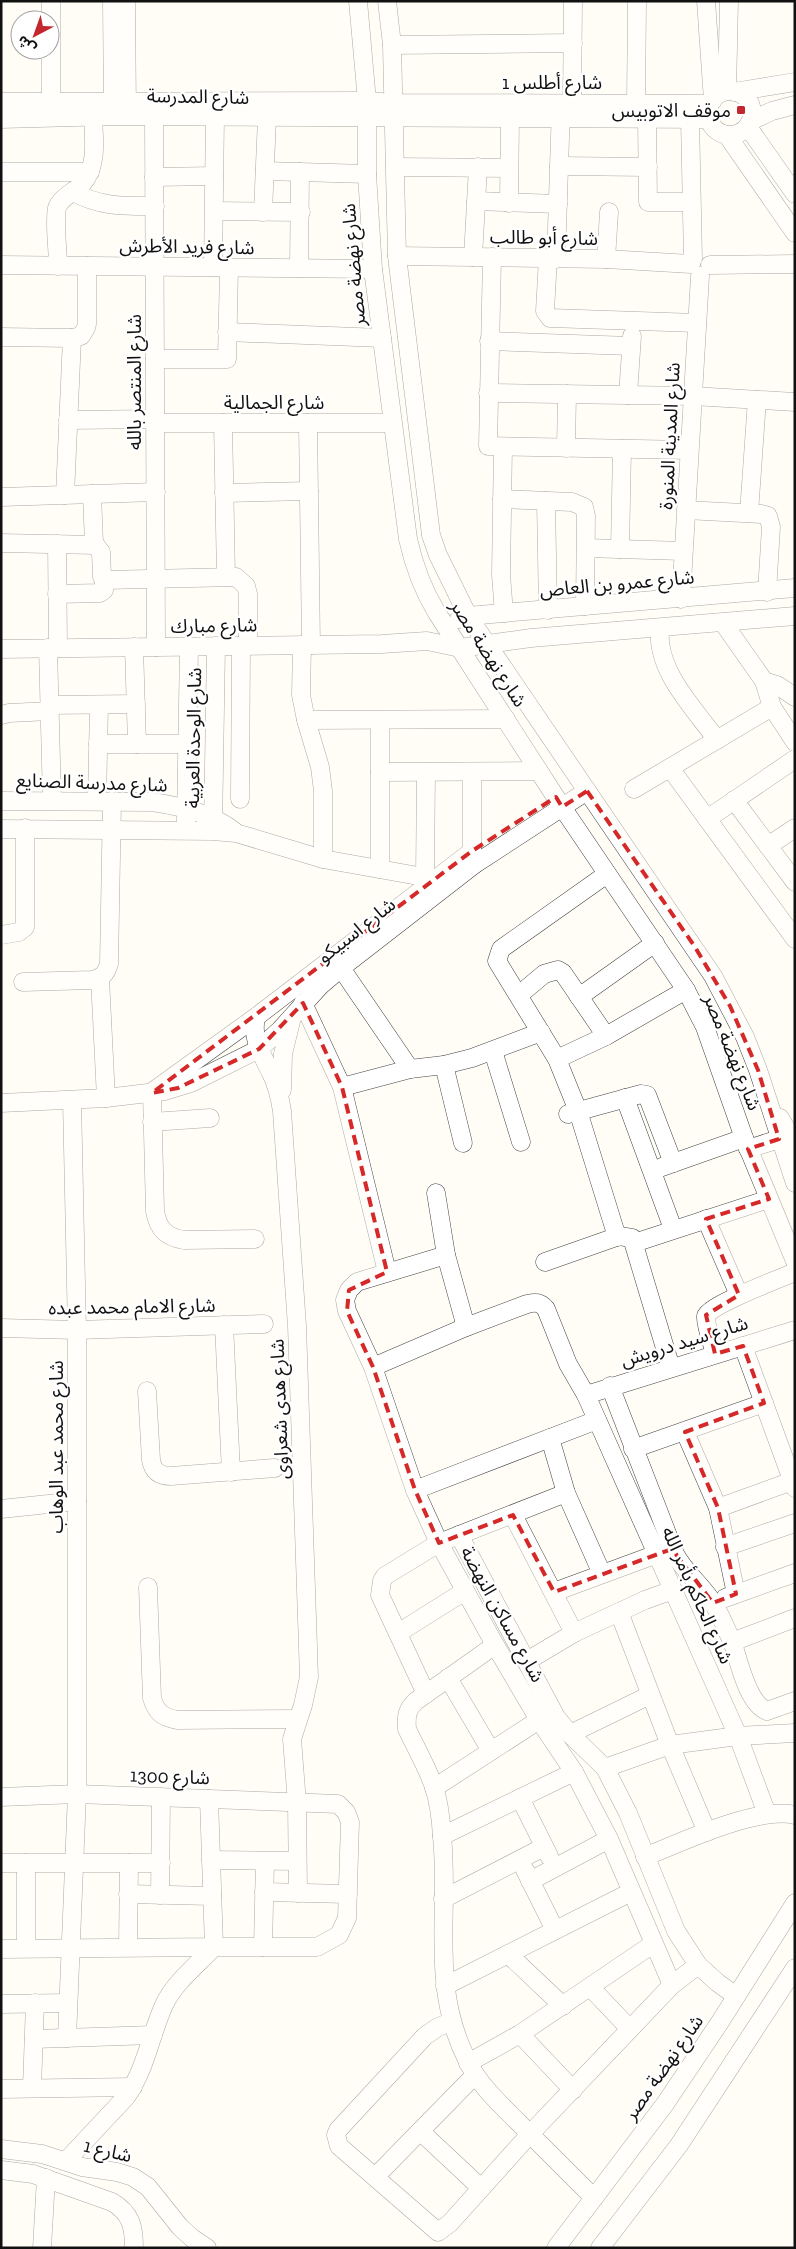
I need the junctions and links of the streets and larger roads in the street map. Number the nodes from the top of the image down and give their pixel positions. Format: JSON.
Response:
{"nodes":[{"id":1,"x":51,"y":1,"type":"edge"},
{"id":2,"x":112,"y":1,"type":"edge"},
{"id":3,"x":126,"y":1,"type":"edge"},
{"id":4,"x":358,"y":1,"type":"edge"},
{"id":5,"x":388,"y":1,"type":"edge"},
{"id":6,"x":573,"y":1,"type":"edge"},
{"id":7,"x":637,"y":1,"type":"edge"},
{"id":8,"x":706,"y":1,"type":"edge"},
{"id":9,"x":729,"y":1,"type":"edge"},
{"id":10,"x":572,"y":43,"type":"junction"},
{"id":11,"x":392,"y":45,"type":"junction"},
{"id":12,"x":795,"y":82,"type":"edge"},
{"id":13,"x":719,"y":101,"type":"junction"},
{"id":14,"x":1,"y":102,"type":"edge"},
{"id":15,"x":636,"y":103,"type":"junction"},
{"id":16,"x":795,"y":105,"type":"edge"},
{"id":17,"x":564,"y":108,"type":"junction"},
{"id":18,"x":120,"y":109,"type":"junction"},
{"id":19,"x":51,"y":110,"type":"junction"},
{"id":20,"x":367,"y":110,"type":"junction"},
{"id":21,"x":394,"y":110,"type":"junction"},
{"id":22,"x":154,"y":116,"type":"junction"},
{"id":23,"x":93,"y":117,"type":"junction"},
{"id":24,"x":215,"y":117,"type":"junction"},
{"id":25,"x":510,"y":117,"type":"junction"},
{"id":26,"x":267,"y":118,"type":"junction"},
{"id":27,"x":647,"y":118,"type":"junction"},
{"id":28,"x":1,"y":119,"type":"edge"},
{"id":29,"x":690,"y":119,"type":"junction"},
{"id":30,"x":749,"y":124,"type":"junction"},
{"id":31,"x":727,"y":135,"type":"junction"},
{"id":32,"x":559,"y":166,"type":"junction"},
{"id":33,"x":396,"y":167,"type":"junction"},
{"id":34,"x":478,"y":167,"type":"junction"},
{"id":35,"x":648,"y":167,"type":"junction"},
{"id":36,"x":509,"y":168,"type":"junction"},
{"id":37,"x":1,"y":172,"type":"edge"},
{"id":38,"x":90,"y":172,"type":"junction"},
{"id":39,"x":264,"y":172,"type":"junction"},
{"id":40,"x":300,"y":172,"type":"junction"},
{"id":41,"x":366,"y":174,"type":"junction"},
{"id":42,"x":214,"y":176,"type":"junction"},
{"id":43,"x":154,"y":177,"type":"junction"},
{"id":44,"x":73,"y":192,"type":"junction"},
{"id":45,"x":795,"y":194,"type":"edge"},
{"id":46,"x":476,"y":202,"type":"junction"},
{"id":47,"x":509,"y":202,"type":"junction"},
{"id":48,"x":690,"y":202,"type":"junction"},
{"id":49,"x":558,"y":204,"type":"junction"},
{"id":50,"x":155,"y":206,"type":"junction"},
{"id":51,"x":215,"y":211,"type":"junction"},
{"id":52,"x":263,"y":212,"type":"junction"},
{"id":53,"x":301,"y":212,"type":"junction"},
{"id":54,"x":609,"y":212,"type":"dead end"},
{"id":55,"x":795,"y":233,"type":"edge"},
{"id":56,"x":398,"y":256,"type":"junction"},
{"id":57,"x":473,"y":257,"type":"junction"},
{"id":58,"x":492,"y":257,"type":"junction"},
{"id":59,"x":552,"y":258,"type":"junction"},
{"id":60,"x":606,"y":260,"type":"junction"},
{"id":61,"x":795,"y":264,"type":"edge"},
{"id":62,"x":1,"y":265,"type":"edge"},
{"id":63,"x":58,"y":266,"type":"junction"},
{"id":64,"x":87,"y":266,"type":"junction"},
{"id":65,"x":698,"y":266,"type":"junction"},
{"id":66,"x":154,"y":267,"type":"junction"},
{"id":67,"x":221,"y":267,"type":"junction"},
{"id":68,"x":300,"y":268,"type":"junction"},
{"id":69,"x":373,"y":269,"type":"junction"},
{"id":70,"x":632,"y":321,"type":"junction"},
{"id":71,"x":697,"y":323,"type":"junction"},
{"id":72,"x":227,"y":332,"type":"junction"},
{"id":73,"x":1,"y":336,"type":"edge"},
{"id":74,"x":72,"y":338,"type":"junction"},
{"id":75,"x":382,"y":338,"type":"junction"},
{"id":76,"x":489,"y":341,"type":"junction"},
{"id":77,"x":631,"y":346,"type":"junction"},
{"id":78,"x":155,"y":359,"type":"junction"},
{"id":79,"x":488,"y":393,"type":"junction"},
{"id":80,"x":567,"y":394,"type":"junction"},
{"id":81,"x":628,"y":395,"type":"junction"},
{"id":82,"x":693,"y":396,"type":"junction"},
{"id":83,"x":757,"y":400,"type":"junction"},
{"id":84,"x":795,"y":402,"type":"edge"},
{"id":85,"x":68,"y":420,"type":"junction"},
{"id":86,"x":155,"y":421,"type":"junction"},
{"id":87,"x":223,"y":423,"type":"junction"},
{"id":88,"x":308,"y":423,"type":"junction"},
{"id":89,"x":392,"y":423,"type":"junction"},
{"id":90,"x":503,"y":447,"type":"junction"},
{"id":91,"x":566,"y":448,"type":"junction"},
{"id":92,"x":622,"y":449,"type":"junction"},
{"id":93,"x":689,"y":450,"type":"junction"},
{"id":94,"x":308,"y":491,"type":"junction"},
{"id":95,"x":156,"y":492,"type":"junction"},
{"id":96,"x":224,"y":493,"type":"junction"},
{"id":97,"x":92,"y":494,"type":"junction"},
{"id":98,"x":65,"y":495,"type":"junction"},
{"id":99,"x":1,"y":497,"type":"edge"},
{"id":100,"x":502,"y":500,"type":"junction"},
{"id":101,"x":546,"y":501,"type":"junction"},
{"id":102,"x":686,"y":510,"type":"junction"},
{"id":103,"x":749,"y":513,"type":"junction"},
{"id":104,"x":1,"y":543,"type":"edge"},
{"id":105,"x":57,"y":544,"type":"junction"},
{"id":106,"x":96,"y":545,"type":"junction"},
{"id":107,"x":586,"y":548,"type":"junction"},
{"id":108,"x":620,"y":549,"type":"junction"},
{"id":109,"x":683,"y":551,"type":"junction"},
{"id":110,"x":226,"y":577,"type":"junction"},
{"id":111,"x":156,"y":579,"type":"junction"},
{"id":112,"x":104,"y":580,"type":"junction"},
{"id":113,"x":795,"y":588,"type":"edge"},
{"id":114,"x":767,"y":592,"type":"junction"},
{"id":115,"x":57,"y":594,"type":"junction"},
{"id":116,"x":681,"y":599,"type":"junction"},
{"id":117,"x":585,"y":606,"type":"junction"},
{"id":118,"x":548,"y":610,"type":"junction"},
{"id":119,"x":504,"y":613,"type":"junction"},
{"id":120,"x":468,"y":616,"type":"junction"},
{"id":121,"x":795,"y":616,"type":"edge"},
{"id":122,"x":444,"y":623,"type":"junction"},
{"id":123,"x":724,"y":624,"type":"junction"},
{"id":124,"x":660,"y":629,"type":"junction"},
{"id":125,"x":427,"y":640,"type":"junction"},
{"id":126,"x":487,"y":644,"type":"junction"},
{"id":127,"x":306,"y":645,"type":"junction"},
{"id":128,"x":216,"y":646,"type":"junction"},
{"id":129,"x":244,"y":646,"type":"junction"},
{"id":130,"x":134,"y":647,"type":"junction"},
{"id":131,"x":156,"y":647,"type":"junction"},
{"id":132,"x":189,"y":647,"type":"junction"},
{"id":133,"x":53,"y":648,"type":"junction"},
{"id":134,"x":460,"y":648,"type":"junction"},
{"id":135,"x":1,"y":649,"type":"edge"},
{"id":136,"x":764,"y":681,"type":"junction"},
{"id":137,"x":795,"y":698,"type":"edge"},
{"id":138,"x":136,"y":704,"type":"junction"},
{"id":139,"x":98,"y":705,"type":"junction"},
{"id":140,"x":772,"y":707,"type":"junction"},
{"id":141,"x":50,"y":708,"type":"junction"},
{"id":142,"x":1,"y":715,"type":"edge"},
{"id":143,"x":506,"y":719,"type":"junction"},
{"id":144,"x":306,"y":720,"type":"junction"},
{"id":145,"x":380,"y":720,"type":"junction"},
{"id":146,"x":717,"y":740,"type":"junction"},
{"id":147,"x":795,"y":742,"type":"edge"},
{"id":148,"x":98,"y":744,"type":"junction"},
{"id":149,"x":137,"y":744,"type":"junction"},
{"id":150,"x":188,"y":744,"type":"junction"},
{"id":151,"x":795,"y":758,"type":"edge"},
{"id":152,"x":670,"y":768,"type":"junction"},
{"id":153,"x":539,"y":771,"type":"junction"},
{"id":154,"x":380,"y":772,"type":"junction"},
{"id":155,"x":426,"y":772,"type":"junction"},
{"id":156,"x":472,"y":772,"type":"junction"},
{"id":157,"x":584,"y":786,"type":"junction"},
{"id":158,"x":634,"y":790,"type":"dead end"},
{"id":159,"x":240,"y":799,"type":"dead end"},
{"id":160,"x":52,"y":800,"type":"junction"},
{"id":161,"x":734,"y":800,"type":"junction"},
{"id":162,"x":1,"y":801,"type":"edge"},
{"id":163,"x":104,"y":801,"type":"junction"},
{"id":164,"x":559,"y":802,"type":"junction"},
{"id":165,"x":187,"y":810,"type":"junction"},
{"id":166,"x":707,"y":819,"type":"junction"},
{"id":167,"x":214,"y":824,"type":"junction"},
{"id":168,"x":25,"y":828,"type":"junction"},
{"id":169,"x":795,"y":828,"type":"edge"},
{"id":170,"x":1,"y":829,"type":"edge"},
{"id":171,"x":112,"y":829,"type":"junction"},
{"id":172,"x":186,"y":830,"type":"junction"},
{"id":173,"x":768,"y":846,"type":"junction"},
{"id":174,"x":474,"y":858,"type":"junction"},
{"id":175,"x":323,"y":859,"type":"junction"},
{"id":176,"x":380,"y":869,"type":"junction"},
{"id":177,"x":608,"y":874,"type":"junction"},
{"id":178,"x":430,"y":878,"type":"junction"},
{"id":179,"x":795,"y":882,"type":"edge"},
{"id":180,"x":1,"y":935,"type":"edge"},
{"id":181,"x":795,"y":939,"type":"edge"},
{"id":182,"x":655,"y":944,"type":"junction"},
{"id":183,"x":341,"y":968,"type":"junction"},
{"id":184,"x":100,"y":978,"type":"junction"},
{"id":185,"x":23,"y":982,"type":"dead end"},
{"id":186,"x":686,"y":990,"type":"junction"},
{"id":187,"x":519,"y":995,"type":"junction"},
{"id":188,"x":579,"y":997,"type":"junction"},
{"id":189,"x":298,"y":1009,"type":"junction"},
{"id":190,"x":256,"y":1017,"type":"junction"},
{"id":191,"x":541,"y":1032,"type":"junction"},
{"id":192,"x":606,"y":1036,"type":"junction"},
{"id":193,"x":258,"y":1049,"type":"junction"},
{"id":194,"x":493,"y":1051,"type":"junction"},
{"id":195,"x":557,"y":1059,"type":"junction"},
{"id":196,"x":444,"y":1065,"type":"junction"},
{"id":197,"x":410,"y":1069,"type":"junction"},
{"id":198,"x":342,"y":1087,"type":"junction"},
{"id":199,"x":152,"y":1093,"type":"junction"},
{"id":200,"x":106,"y":1098,"type":"junction"},
{"id":201,"x":625,"y":1098,"type":"junction"},
{"id":202,"x":72,"y":1100,"type":"junction"},
{"id":203,"x":1,"y":1103,"type":"edge"},
{"id":204,"x":282,"y":1111,"type":"junction"},
{"id":205,"x":572,"y":1113,"type":"junction"},
{"id":206,"x":210,"y":1118,"type":"dead end"},
{"id":207,"x":152,"y":1122,"type":"junction"},
{"id":208,"x":787,"y":1141,"type":"edge"},
{"id":209,"x":521,"y":1142,"type":"dead end"},
{"id":210,"x":746,"y":1143,"type":"junction"},
{"id":211,"x":464,"y":1144,"type":"dead end"},
{"id":212,"x":673,"y":1163,"type":"junction"},
{"id":213,"x":652,"y":1170,"type":"junction"},
{"id":214,"x":792,"y":1176,"type":"edge"},
{"id":215,"x":761,"y":1177,"type":"junction"},
{"id":216,"x":436,"y":1193,"type":"dead end"},
{"id":217,"x":769,"y":1198,"type":"junction"},
{"id":218,"x":706,"y":1219,"type":"junction"},
{"id":219,"x":673,"y":1229,"type":"junction"},
{"id":220,"x":617,"y":1237,"type":"junction"},
{"id":221,"x":255,"y":1239,"type":"dead end"},
{"id":222,"x":634,"y":1243,"type":"junction"},
{"id":223,"x":446,"y":1256,"type":"junction"},
{"id":224,"x":795,"y":1261,"type":"edge"},
{"id":225,"x":545,"y":1262,"type":"dead end"},
{"id":226,"x":387,"y":1272,"type":"junction"},
{"id":227,"x":795,"y":1272,"type":"edge"},
{"id":228,"x":739,"y":1295,"type":"junction"},
{"id":229,"x":264,"y":1324,"type":"dead end"},
{"id":230,"x":224,"y":1325,"type":"junction"},
{"id":231,"x":466,"y":1326,"type":"junction"},
{"id":232,"x":1,"y":1328,"type":"edge"},
{"id":233,"x":77,"y":1330,"type":"junction"},
{"id":234,"x":795,"y":1330,"type":"edge"},
{"id":235,"x":743,"y":1346,"type":"junction"},
{"id":236,"x":715,"y":1354,"type":"junction"},
{"id":237,"x":373,"y":1367,"type":"junction"},
{"id":238,"x":671,"y":1368,"type":"junction"},
{"id":239,"x":610,"y":1386,"type":"junction"},
{"id":240,"x":147,"y":1391,"type":"dead end"},
{"id":241,"x":586,"y":1394,"type":"junction"},
{"id":242,"x":764,"y":1403,"type":"junction"},
{"id":243,"x":597,"y":1420,"type":"junction"},
{"id":244,"x":685,"y":1432,"type":"junction"},
{"id":245,"x":550,"y":1438,"type":"junction"},
{"id":246,"x":633,"y":1449,"type":"junction"},
{"id":247,"x":276,"y":1468,"type":"dead end"},
{"id":248,"x":231,"y":1472,"type":"junction"},
{"id":249,"x":794,"y":1483,"type":"edge"},
{"id":250,"x":415,"y":1490,"type":"junction"},
{"id":251,"x":566,"y":1493,"type":"junction"},
{"id":252,"x":77,"y":1501,"type":"junction"},
{"id":253,"x":718,"y":1508,"type":"junction"},
{"id":254,"x":1,"y":1509,"type":"edge"},
{"id":255,"x":513,"y":1515,"type":"junction"},
{"id":256,"x":795,"y":1523,"type":"edge"},
{"id":257,"x":459,"y":1535,"type":"junction"},
{"id":258,"x":438,"y":1543,"type":"junction"},
{"id":259,"x":725,"y":1547,"type":"junction"},
{"id":260,"x":656,"y":1554,"type":"junction"},
{"id":261,"x":795,"y":1573,"type":"edge"},
{"id":262,"x":602,"y":1574,"type":"junction"},
{"id":263,"x":148,"y":1587,"type":"dead end"},
{"id":264,"x":673,"y":1590,"type":"junction"},
{"id":265,"x":465,"y":1591,"type":"junction"},
{"id":266,"x":554,"y":1592,"type":"junction"},
{"id":267,"x":736,"y":1594,"type":"junction"},
{"id":268,"x":713,"y":1603,"type":"junction"},
{"id":269,"x":619,"y":1612,"type":"junction"},
{"id":270,"x":795,"y":1618,"type":"edge"},
{"id":271,"x":398,"y":1632,"type":"junction"},
{"id":272,"x":574,"y":1633,"type":"junction"},
{"id":273,"x":732,"y":1642,"type":"junction"},
{"id":274,"x":495,"y":1644,"type":"junction"},
{"id":275,"x":527,"y":1661,"type":"junction"},
{"id":276,"x":448,"y":1678,"type":"junction"},
{"id":277,"x":426,"y":1694,"type":"junction"},
{"id":278,"x":650,"y":1695,"type":"junction"},
{"id":279,"x":795,"y":1701,"type":"edge"},
{"id":280,"x":297,"y":1719,"type":"junction"},
{"id":281,"x":539,"y":1720,"type":"junction"},
{"id":282,"x":795,"y":1733,"type":"edge"},
{"id":283,"x":570,"y":1734,"type":"junction"},
{"id":284,"x":738,"y":1736,"type":"junction"},
{"id":285,"x":670,"y":1745,"type":"junction"},
{"id":286,"x":491,"y":1751,"type":"junction"},
{"id":287,"x":605,"y":1768,"type":"junction"},
{"id":288,"x":574,"y":1772,"type":"junction"},
{"id":289,"x":434,"y":1788,"type":"junction"},
{"id":290,"x":78,"y":1794,"type":"junction"},
{"id":291,"x":1,"y":1797,"type":"edge"},
{"id":292,"x":161,"y":1797,"type":"junction"},
{"id":293,"x":520,"y":1798,"type":"junction"},
{"id":294,"x":209,"y":1799,"type":"junction"},
{"id":295,"x":297,"y":1803,"type":"junction"},
{"id":296,"x":767,"y":1814,"type":"junction"},
{"id":297,"x":795,"y":1815,"type":"edge"},
{"id":298,"x":706,"y":1832,"type":"junction"},
{"id":299,"x":442,"y":1836,"type":"junction"},
{"id":300,"x":609,"y":1839,"type":"junction"},
{"id":301,"x":544,"y":1847,"type":"junction"},
{"id":302,"x":645,"y":1857,"type":"junction"},
{"id":303,"x":211,"y":1860,"type":"junction"},
{"id":304,"x":520,"y":1860,"type":"junction"},
{"id":305,"x":265,"y":1861,"type":"junction"},
{"id":306,"x":297,"y":1861,"type":"junction"},
{"id":307,"x":1,"y":1863,"type":"edge"},
{"id":308,"x":26,"y":1863,"type":"junction"},
{"id":309,"x":74,"y":1863,"type":"junction"},
{"id":310,"x":129,"y":1863,"type":"junction"},
{"id":311,"x":161,"y":1864,"type":"junction"},
{"id":312,"x":555,"y":1868,"type":"junction"},
{"id":313,"x":530,"y":1881,"type":"junction"},
{"id":314,"x":264,"y":1892,"type":"junction"},
{"id":315,"x":631,"y":1892,"type":"junction"},
{"id":316,"x":298,"y":1893,"type":"junction"},
{"id":317,"x":128,"y":1894,"type":"junction"},
{"id":318,"x":348,"y":1894,"type":"junction"},
{"id":319,"x":160,"y":1895,"type":"junction"},
{"id":320,"x":212,"y":1896,"type":"junction"},
{"id":321,"x":443,"y":1899,"type":"junction"},
{"id":322,"x":795,"y":1903,"type":"edge"},
{"id":323,"x":554,"y":1930,"type":"junction"},
{"id":324,"x":653,"y":1944,"type":"junction"},
{"id":325,"x":71,"y":1947,"type":"junction"},
{"id":326,"x":128,"y":1947,"type":"junction"},
{"id":327,"x":214,"y":1947,"type":"junction"},
{"id":328,"x":263,"y":1947,"type":"junction"},
{"id":329,"x":26,"y":1948,"type":"junction"},
{"id":330,"x":1,"y":1949,"type":"edge"},
{"id":331,"x":508,"y":1954,"type":"junction"},
{"id":332,"x":698,"y":1965,"type":"junction"},
{"id":333,"x":795,"y":1968,"type":"edge"},
{"id":334,"x":672,"y":1985,"type":"junction"},
{"id":335,"x":445,"y":1986,"type":"junction"},
{"id":336,"x":590,"y":1988,"type":"junction"},
{"id":337,"x":736,"y":1996,"type":"junction"},
{"id":338,"x":35,"y":2003,"type":"junction"},
{"id":339,"x":68,"y":2003,"type":"junction"},
{"id":340,"x":1,"y":2004,"type":"edge"},
{"id":341,"x":562,"y":2006,"type":"junction"},
{"id":342,"x":451,"y":2022,"type":"junction"},
{"id":343,"x":630,"y":2029,"type":"junction"},
{"id":344,"x":520,"y":2034,"type":"junction"},
{"id":345,"x":153,"y":2035,"type":"junction"},
{"id":346,"x":67,"y":2038,"type":"junction"},
{"id":347,"x":34,"y":2039,"type":"junction"},
{"id":348,"x":472,"y":2069,"type":"junction"},
{"id":349,"x":133,"y":2087,"type":"junction"},
{"id":350,"x":32,"y":2088,"type":"junction"},
{"id":351,"x":1,"y":2089,"type":"edge"},
{"id":352,"x":573,"y":2090,"type":"junction"},
{"id":353,"x":420,"y":2130,"type":"junction"},
{"id":354,"x":530,"y":2134,"type":"junction"},
{"id":355,"x":1,"y":2149,"type":"edge"},
{"id":356,"x":66,"y":2161,"type":"junction"},
{"id":357,"x":1,"y":2170,"type":"edge"},
{"id":358,"x":375,"y":2177,"type":"junction"},
{"id":359,"x":46,"y":2178,"type":"junction"},
{"id":360,"x":481,"y":2188,"type":"junction"},
{"id":361,"x":594,"y":2198,"type":"junction"},
{"id":362,"x":560,"y":2241,"type":"edge"},
{"id":363,"x":191,"y":2243,"type":"edge"},
{"id":364,"x":42,"y":2248,"type":"edge"},
{"id":365,"x":134,"y":2248,"type":"edge"},
{"id":366,"x":207,"y":2248,"type":"edge"},
{"id":367,"x":550,"y":2248,"type":"edge"},
{"id":368,"x":600,"y":2248,"type":"edge"}],
"edges":[{"from":1,"to":19,"type":"street"},
{"from":2,"to":18,"type":"street"},
{"from":3,"to":18,"type":"street"},
{"from":4,"to":20,"type":"street","name":"شارع نهضة مصر"},
{"from":5,"to":11,"type":"street","name":"شارع نهضة مصر"},
{"from":6,"to":10,"type":"street"},
{"from":7,"to":15,"type":"street"},
{"from":8,"to":13,"type":"street"},
{"from":9,"to":13,"type":"street"},
{"from":10,"to":11,"type":"street"},
{"from":10,"to":17,"type":"street"},
{"from":11,"to":21,"type":"street","name":"شارع نهضة مصر"},
{"from":12,"to":13,"type":"street"},
{"from":13,"to":15,"type":"street","name":"شارع أطلس 1"},
{"from":13,"to":29,"type":"street","name":"شارع أطلس 1"},
{"from":13,"to":30,"type":"street"},
{"from":13,"to":31,"type":"street"},
{"from":14,"to":19,"type":"street","name":"شارع المدرسة"},
{"from":15,"to":17,"type":"street","name":"شارع أطلس 1"},
{"from":16,"to":30,"type":"street"},
{"from":17,"to":21,"type":"street","name":"شارع أطلس 1"},
{"from":17,"to":25,"type":"street","name":"شارع أطلس 1"},
{"from":17,"to":27,"type":"street","name":"شارع أطلس 1"},
{"from":17,"to":32,"type":"street"},
{"from":18,"to":19,"type":"street","name":"شارع المدرسة"},
{"from":18,"to":20,"type":"street","name":"شارع المدرسة"},
{"from":18,"to":22,"type":"street","name":"شارع المدرسة"},
{"from":18,"to":23,"type":"street","name":"شارع المدرسة"},
{"from":19,"to":23,"type":"street","name":"شارع المدرسة"},
{"from":19,"to":28,"type":"street","name":"شارع المدرسة"},
{"from":20,"to":21,"type":"street","name":"شارع المدرسة"},
{"from":20,"to":26,"type":"street","name":"شارع المدرسة"},
{"from":20,"to":41,"type":"street","name":"شارع نهضة مصر"},
{"from":21,"to":25,"type":"street","name":"شارع أطلس 1"},
{"from":21,"to":33,"type":"street","name":"شارع نهضة مصر"},
{"from":22,"to":24,"type":"street","name":"شارع المدرسة"},
{"from":22,"to":43,"type":"street","name":"شارع المنتصر بالله"},
{"from":23,"to":38,"type":"street"},
{"from":24,"to":26,"type":"street","name":"شارع المدرسة"},
{"from":24,"to":42,"type":"street"},
{"from":25,"to":36,"type":"street"},
{"from":26,"to":39,"type":"street"},
{"from":27,"to":29,"type":"street","name":"شارع أطلس 1"},
{"from":27,"to":35,"type":"street"},
{"from":29,"to":48,"type":"street","name":"شارع المدينة المنورة"},
{"from":30,"to":31,"type":"street"},
{"from":30,"to":45,"type":"street"},
{"from":31,"to":55,"type":"street"},
{"from":32,"to":35,"type":"street"},
{"from":32,"to":49,"type":"street"},
{"from":33,"to":34,"type":"street"},
{"from":33,"to":56,"type":"street","name":"شارع نهضة مصر"},
{"from":34,"to":36,"type":"street"},
{"from":34,"to":46,"type":"street"},
{"from":35,"to":48,"type":"street"},
{"from":36,"to":47,"type":"street"},
{"from":37,"to":38,"type":"street"},
{"from":38,"to":44,"type":"street"},
{"from":39,"to":40,"type":"street"},
{"from":39,"to":52,"type":"street"},
{"from":40,"to":41,"type":"street"},
{"from":40,"to":53,"type":"street"},
{"from":41,"to":69,"type":"street","name":"شارع نهضة مصر"},
{"from":42,"to":43,"type":"street"},
{"from":42,"to":51,"type":"street"},
{"from":43,"to":50,"type":"street","name":"شارع المنتصر بالله"},
{"from":44,"to":50,"type":"street"},
{"from":44,"to":63,"type":"street"},
{"from":46,"to":47,"type":"street"},
{"from":46,"to":57,"type":"street"},
{"from":47,"to":49,"type":"street"},
{"from":48,"to":65,"type":"street","name":"شارع المدينة المنورة"},
{"from":49,"to":59,"type":"street"},
{"from":50,"to":66,"type":"street","name":"شارع المنتصر بالله"},
{"from":51,"to":52,"type":"street"},
{"from":51,"to":67,"type":"street"},
{"from":52,"to":53,"type":"street"},
{"from":53,"to":68,"type":"street"},
{"from":54,"to":60,"type":"street"},
{"from":56,"to":57,"type":"street","name":"شارع أبو طالب"},
{"from":56,"to":120,"type":"street","name":"شارع نهضة مصر"},
{"from":57,"to":58,"type":"street","name":"شارع أبو طالب"},
{"from":58,"to":59,"type":"street","name":"شارع أبو طالب"},
{"from":58,"to":76,"type":"street"},
{"from":59,"to":60,"type":"street","name":"شارع أبو طالب"},
{"from":59,"to":70,"type":"street"},
{"from":60,"to":65,"type":"street","name":"شارع أبو طالب"},
{"from":61,"to":65,"type":"street","name":"شارع أبو طالب"},
{"from":62,"to":63,"type":"street","name":"شارع فريد الأطرش"},
{"from":63,"to":64,"type":"street","name":"شارع فريد الأطرش"},
{"from":64,"to":66,"type":"street","name":"شارع فريد الأطرش"},
{"from":64,"to":74,"type":"street"},
{"from":65,"to":71,"type":"street","name":"شارع المدينة المنورة"},
{"from":66,"to":67,"type":"street","name":"شارع فريد الأطرش"},
{"from":66,"to":78,"type":"street","name":"شارع المنتصر بالله"},
{"from":67,"to":68,"type":"street","name":"شارع فريد الأطرش"},
{"from":67,"to":72,"type":"street"},
{"from":68,"to":69,"type":"street","name":"شارع فريد الأطرش"},
{"from":69,"to":75,"type":"street","name":"شارع نهضة مصر"},
{"from":70,"to":71,"type":"street"},
{"from":70,"to":77,"type":"street"},
{"from":71,"to":82,"type":"street","name":"شارع المدينة المنورة"},
{"from":72,"to":75,"type":"street"},
{"from":72,"to":78,"type":"street"},
{"from":73,"to":74,"type":"street"},
{"from":74,"to":85,"type":"street"},
{"from":75,"to":89,"type":"street","name":"شارع نهضة مصر"},
{"from":76,"to":77,"type":"street"},
{"from":76,"to":79,"type":"street"},
{"from":77,"to":81,"type":"street"},
{"from":78,"to":86,"type":"street","name":"شارع المنتصر بالله"},
{"from":79,"to":80,"type":"street"},
{"from":79,"to":90,"type":"street"},
{"from":80,"to":81,"type":"street"},
{"from":80,"to":91,"type":"street"},
{"from":81,"to":82,"type":"street"},
{"from":82,"to":83,"type":"street"},
{"from":82,"to":93,"type":"street","name":"شارع المدينة المنورة"},
{"from":83,"to":84,"type":"street"},
{"from":83,"to":103,"type":"street"},
{"from":85,"to":86,"type":"street","name":"شارع الجمالية"},
{"from":85,"to":98,"type":"street"},
{"from":86,"to":87,"type":"street","name":"شارع الجمالية"},
{"from":86,"to":95,"type":"street","name":"شارع المنتصر بالله"},
{"from":87,"to":88,"type":"street","name":"شارع الجمالية"},
{"from":87,"to":96,"type":"street"},
{"from":88,"to":89,"type":"street","name":"شارع الجمالية"},
{"from":88,"to":94,"type":"street"},
{"from":89,"to":122,"type":"street","name":"شارع نهضة مصر"},
{"from":90,"to":91,"type":"street"},
{"from":90,"to":100,"type":"street"},
{"from":91,"to":92,"type":"street"},
{"from":92,"to":93,"type":"street"},
{"from":92,"to":108,"type":"street"},
{"from":93,"to":102,"type":"street","name":"شارع المدينة المنورة"},
{"from":94,"to":96,"type":"street"},
{"from":94,"to":127,"type":"street"},
{"from":95,"to":97,"type":"street"},
{"from":95,"to":111,"type":"street","name":"شارع المنتصر بالله"},
{"from":96,"to":110,"type":"street"},
{"from":97,"to":98,"type":"street"},
{"from":97,"to":106,"type":"street"},
{"from":98,"to":99,"type":"street"},
{"from":100,"to":101,"type":"street"},
{"from":100,"to":119,"type":"street"},
{"from":101,"to":107,"type":"street"},
{"from":101,"to":118,"type":"street"},
{"from":102,"to":103,"type":"street"},
{"from":102,"to":109,"type":"street","name":"شارع المدينة المنورة"},
{"from":103,"to":114,"type":"street"},
{"from":104,"to":105,"type":"street"},
{"from":105,"to":106,"type":"street"},
{"from":105,"to":115,"type":"street"},
{"from":106,"to":112,"type":"street"},
{"from":107,"to":108,"type":"street"},
{"from":107,"to":117,"type":"street"},
{"from":108,"to":109,"type":"street"},
{"from":109,"to":116,"type":"street","name":"شارع المدينة المنورة"},
{"from":110,"to":111,"type":"street"},
{"from":110,"to":129,"type":"street"},
{"from":111,"to":112,"type":"street"},
{"from":111,"to":131,"type":"street","name":"شارع المنتصر بالله"},
{"from":112,"to":115,"type":"street"},
{"from":113,"to":114,"type":"street","name":"شارع عمرو بن العاص"},
{"from":114,"to":116,"type":"street","name":"شارع عمرو بن العاص"},
{"from":115,"to":133,"type":"street"},
{"from":116,"to":117,"type":"street","name":"شارع عمرو بن العاص"},
{"from":117,"to":118,"type":"street","name":"شارع عمرو بن العاص"},
{"from":118,"to":119,"type":"street","name":"شارع عمرو بن العاص"},
{"from":119,"to":120,"type":"street","name":"شارع عمرو بن العاص"},
{"from":120,"to":122,"type":"street","name":"شارع عمرو بن العاص"},
{"from":120,"to":126,"type":"street","name":"شارع نهضة مصر"},
{"from":121,"to":123,"type":"street"},
{"from":122,"to":125,"type":"street"},
{"from":122,"to":134,"type":"street","name":"شارع نهضة مصر"},
{"from":123,"to":124,"type":"street"},
{"from":123,"to":136,"type":"street"},
{"from":124,"to":126,"type":"street"},
{"from":124,"to":146,"type":"street"},
{"from":125,"to":127,"type":"street","name":"شارع مبارك"},
{"from":125,"to":134,"type":"street","name":"شارع مبارك"},
{"from":126,"to":134,"type":"street"},
{"from":126,"to":157,"type":"street","name":"شارع نهضة مصر"},
{"from":127,"to":129,"type":"street","name":"شارع مبارك"},
{"from":127,"to":144,"type":"street"},
{"from":128,"to":129,"type":"street","name":"شارع مبارك"},
{"from":128,"to":132,"type":"street","name":"شارع مبارك"},
{"from":128,"to":167,"type":"street","name":"شارع الوحدة العربية"},
{"from":129,"to":159,"type":"street"},
{"from":130,"to":131,"type":"street","name":"شارع مبارك"},
{"from":130,"to":133,"type":"street","name":"شارع مبارك"},
{"from":130,"to":138,"type":"street"},
{"from":131,"to":132,"type":"street","name":"شارع مبارك"},
{"from":132,"to":150,"type":"street","name":"شارع الوحدة العربية"},
{"from":133,"to":135,"type":"street","name":"شارع مبارك"},
{"from":133,"to":141,"type":"street"},
{"from":134,"to":143,"type":"street","name":"شارع نهضة مصر"},
{"from":136,"to":137,"type":"street"},
{"from":136,"to":140,"type":"street"},
{"from":138,"to":139,"type":"street"},
{"from":138,"to":149,"type":"street"},
{"from":139,"to":141,"type":"street"},
{"from":139,"to":148,"type":"street"},
{"from":140,"to":146,"type":"street"},
{"from":140,"to":147,"type":"street"},
{"from":141,"to":142,"type":"street"},
{"from":141,"to":160,"type":"street"},
{"from":143,"to":145,"type":"street"},
{"from":143,"to":153,"type":"street","name":"شارع نهضة مصر"},
{"from":144,"to":145,"type":"street"},
{"from":144,"to":175,"type":"street"},
{"from":145,"to":154,"type":"street"},
{"from":146,"to":152,"type":"street"},
{"from":148,"to":149,"type":"street"},
{"from":148,"to":163,"type":"street"},
{"from":149,"to":150,"type":"street"},
{"from":150,"to":165,"type":"street","name":"شارع الوحدة العربية"},
{"from":151,"to":161,"type":"street"},
{"from":152,"to":158,"type":"street"},
{"from":152,"to":166,"type":"street"},
{"from":153,"to":156,"type":"street"},
{"from":153,"to":164,"type":"street","name":"شارع نهضة مصر"},
{"from":154,"to":155,"type":"street"},
{"from":154,"to":176,"type":"street"},
{"from":155,"to":156,"type":"street"},
{"from":155,"to":178,"type":"street"},
{"from":156,"to":174,"type":"street"},
{"from":157,"to":164,"type":"street","name":"شارع اسبيكو"},
{"from":157,"to":208,"type":"street","name":"شارع نهضة مصر"},
{"from":160,"to":162,"type":"street","name":"شارع مدرسة الصنايع"},
{"from":160,"to":163,"type":"street","name":"شارع مدرسة الصنايع"},
{"from":161,"to":166,"type":"street"},
{"from":161,"to":173,"type":"street"},
{"from":163,"to":165,"type":"street","name":"شارع مدرسة الصنايع"},
{"from":163,"to":171,"type":"street"},
{"from":164,"to":174,"type":"street","name":"شارع اسبيكو"},
{"from":164,"to":177,"type":"street","name":"شارع نهضة مصر"},
{"from":165,"to":167,"type":"street","name":"شارع مدرسة الصنايع"},
{"from":165,"to":172,"type":"street","name":"شارع الوحدة العربية"},
{"from":166,"to":181,"type":"street"},
{"from":167,"to":172,"type":"street","name":"شارع مدرسة الصنايع"},
{"from":167,"to":175,"type":"street","name":"شارع مدرسة الصنايع"},
{"from":168,"to":170,"type":"street","name":"شارع مدرسة الصنايع"},
{"from":168,"to":171,"type":"street","name":"شارع مدرسة الصنايع"},
{"from":168,"to":180,"type":"street"},
{"from":169,"to":173,"type":"street"},
{"from":171,"to":172,"type":"street","name":"شارع مدرسة الصنايع"},
{"from":171,"to":184,"type":"street"},
{"from":173,"to":179,"type":"street"},
{"from":174,"to":178,"type":"street","name":"شارع اسبيكو"},
{"from":174,"to":183,"type":"street","name":"شارع اسبيكو"},
{"from":175,"to":176,"type":"street","name":"شارع مدرسة الصنايع"},
{"from":176,"to":178,"type":"street","name":"شارع مدرسة الصنايع"},
{"from":177,"to":182,"type":"street","name":"شارع نهضة مصر"},
{"from":177,"to":187,"type":"street"},
{"from":178,"to":190,"type":"street","name":"شارع اسبيكو"},
{"from":182,"to":186,"type":"street","name":"شارع نهضة مصر"},
{"from":182,"to":188,"type":"street"},
{"from":183,"to":189,"type":"street","name":"شارع اسبيكو"},
{"from":183,"to":197,"type":"street"},
{"from":184,"to":185,"type":"street"},
{"from":184,"to":200,"type":"street"},
{"from":186,"to":192,"type":"street"},
{"from":186,"to":210,"type":"street","name":"شارع نهضة مصر"},
{"from":187,"to":188,"type":"street"},
{"from":187,"to":191,"type":"street"},
{"from":188,"to":192,"type":"street"},
{"from":189,"to":193,"type":"street","name":"شارع اسبيكو"},
{"from":189,"to":198,"type":"street"},
{"from":189,"to":204,"type":"street"},
{"from":190,"to":193,"type":"street","name":"شارع هدى شعراوى"},
{"from":190,"to":199,"type":"street","name":"شارع اسبيكو"},
{"from":191,"to":194,"type":"street"},
{"from":191,"to":195,"type":"street"},
{"from":192,"to":195,"type":"street"},
{"from":193,"to":199,"type":"street","name":"شارع اسبيكو"},
{"from":193,"to":204,"type":"street","name":"شارع هدى شعراوى"},
{"from":194,"to":196,"type":"street"},
{"from":194,"to":209,"type":"street"},
{"from":195,"to":205,"type":"street"},
{"from":196,"to":197,"type":"street"},
{"from":196,"to":211,"type":"street"},
{"from":197,"to":198,"type":"street"},
{"from":198,"to":226,"type":"street"},
{"from":199,"to":200,"type":"street","name":"شارع اسبيكو"},
{"from":199,"to":207,"type":"street"},
{"from":200,"to":202,"type":"street","name":"شارع اسبيكو"},
{"from":201,"to":205,"type":"street"},
{"from":201,"to":212,"type":"street"},
{"from":201,"to":213,"type":"street"},
{"from":202,"to":203,"type":"street","name":"شارع اسبيكو"},
{"from":202,"to":233,"type":"street","name":"شارع محمد عبد الوهاب"},
{"from":204,"to":280,"type":"street","name":"شارع هدى شعراوى"},
{"from":205,"to":220,"type":"street"},
{"from":206,"to":207,"type":"street"},
{"from":207,"to":221,"type":"street"},
{"from":208,"to":210,"type":"street"},
{"from":208,"to":214,"type":"street","name":"شارع نهضة مصر"},
{"from":210,"to":212,"type":"street"},
{"from":210,"to":215,"type":"street","name":"شارع نهضة مصر"},
{"from":212,"to":213,"type":"street"},
{"from":213,"to":219,"type":"street"},
{"from":214,"to":215,"type":"street"},
{"from":215,"to":217,"type":"street","name":"شارع نهضة مصر"},
{"from":216,"to":223,"type":"street"},
{"from":217,"to":218,"type":"street"},
{"from":217,"to":224,"type":"street","name":"شارع نهضة مصر"},
{"from":218,"to":219,"type":"street"},
{"from":218,"to":228,"type":"street"},
{"from":219,"to":222,"type":"street"},
{"from":220,"to":222,"type":"street"},
{"from":220,"to":225,"type":"street"},
{"from":222,"to":238,"type":"street"},
{"from":223,"to":226,"type":"street"},
{"from":223,"to":231,"type":"street"},
{"from":226,"to":237,"type":"street","name":"شارع مساكن النهضة"},
{"from":227,"to":228,"type":"street"},
{"from":228,"to":236,"type":"street"},
{"from":229,"to":230,"type":"street","name":"شارع الامام محمد عبده"},
{"from":230,"to":233,"type":"street","name":"شارع الامام محمد عبده"},
{"from":230,"to":248,"type":"street"},
{"from":231,"to":237,"type":"street"},
{"from":231,"to":241,"type":"street","name":"شارع الحاكم بأمر الله"},
{"from":232,"to":233,"type":"street","name":"شارع الامام محمد عبده"},
{"from":233,"to":252,"type":"street","name":"شارع محمد عبد الوهاب"},
{"from":234,"to":235,"type":"street","name":"شارع سيد درويش"},
{"from":235,"to":236,"type":"street","name":"شارع سيد درويش"},
{"from":235,"to":242,"type":"street"},
{"from":236,"to":238,"type":"street","name":"شارع سيد درويش"},
{"from":237,"to":250,"type":"street","name":"شارع مساكن النهضة"},
{"from":238,"to":239,"type":"street","name":"شارع سيد درويش"},
{"from":239,"to":241,"type":"street","name":"شارع سيد درويش"},
{"from":239,"to":246,"type":"street"},
{"from":240,"to":248,"type":"street"},
{"from":241,"to":243,"type":"street","name":"شارع الحاكم بأمر الله"},
{"from":242,"to":244,"type":"street"},
{"from":242,"to":249,"type":"street"},
{"from":243,"to":245,"type":"street"},
{"from":243,"to":260,"type":"street","name":"شارع الحاكم بأمر الله"},
{"from":244,"to":246,"type":"street"},
{"from":244,"to":253,"type":"street"},
{"from":245,"to":250,"type":"street"},
{"from":245,"to":251,"type":"street"},
{"from":246,"to":268,"type":"street"},
{"from":247,"to":248,"type":"street"},
{"from":249,"to":253,"type":"street"},
{"from":250,"to":258,"type":"street","name":"شارع مساكن النهضة"},
{"from":251,"to":255,"type":"street"},
{"from":251,"to":262,"type":"street"},
{"from":252,"to":254,"type":"street"},
{"from":252,"to":290,"type":"street","name":"شارع محمد عبد الوهاب"},
{"from":253,"to":259,"type":"street"},
{"from":255,"to":257,"type":"street"},
{"from":255,"to":266,"type":"street"},
{"from":256,"to":259,"type":"street"},
{"from":257,"to":258,"type":"street"},
{"from":257,"to":275,"type":"street","name":"شارع مساكن النهضة"},
{"from":258,"to":265,"type":"street","name":"شارع مساكن النهضة"},
{"from":258,"to":271,"type":"street"},
{"from":259,"to":267,"type":"street"},
{"from":260,"to":262,"type":"street"},
{"from":260,"to":264,"type":"street","name":"شارع الحاكم بأمر الله"},
{"from":261,"to":267,"type":"street"},
{"from":262,"to":266,"type":"street"},
{"from":263,"to":280,"type":"street"},
{"from":264,"to":269,"type":"street"},
{"from":264,"to":284,"type":"street","name":"شارع الحاكم بأمر الله"},
{"from":265,"to":271,"type":"street"},
{"from":265,"to":274,"type":"street","name":"شارع مساكن النهضة"},
{"from":266,"to":272,"type":"street"},
{"from":267,"to":268,"type":"street"},
{"from":268,"to":273,"type":"street"},
{"from":269,"to":272,"type":"street"},
{"from":269,"to":278,"type":"street"},
{"from":270,"to":273,"type":"street"},
{"from":271,"to":277,"type":"street"},
{"from":272,"to":275,"type":"street"},
{"from":273,"to":279,"type":"street"},
{"from":274,"to":276,"type":"street"},
{"from":274,"to":281,"type":"street","name":"شارع مساكن النهضة"},
{"from":275,"to":283,"type":"street","name":"شارع مساكن النهضة"},
{"from":276,"to":277,"type":"street"},
{"from":276,"to":286,"type":"street"},
{"from":277,"to":289,"type":"street"},
{"from":278,"to":283,"type":"street"},
{"from":278,"to":285,"type":"street"},
{"from":280,"to":295,"type":"street","name":"شارع هدى شعراوى"},
{"from":281,"to":286,"type":"street"},
{"from":281,"to":288,"type":"street","name":"شارع مساكن النهضة"},
{"from":282,"to":284,"type":"street"},
{"from":283,"to":287,"type":"street","name":"شارع مساكن النهضة"},
{"from":284,"to":285,"type":"street"},
{"from":284,"to":296,"type":"street","name":"شارع الحاكم بأمر الله"},
{"from":285,"to":287,"type":"street"},
{"from":285,"to":298,"type":"street"},
{"from":286,"to":289,"type":"street"},
{"from":287,"to":302,"type":"street","name":"شارع مساكن النهضة"},
{"from":288,"to":293,"type":"street"},
{"from":288,"to":300,"type":"street","name":"شارع مساكن النهضة"},
{"from":289,"to":299,"type":"street"},
{"from":290,"to":291,"type":"street","name":"شارع 1300"},
{"from":290,"to":292,"type":"street","name":"شارع 1300"},
{"from":290,"to":309,"type":"street","name":"شارع محمد عبد الوهاب"},
{"from":292,"to":294,"type":"street","name":"شارع 1300"},
{"from":292,"to":311,"type":"street"},
{"from":293,"to":299,"type":"street"},
{"from":293,"to":301,"type":"street"},
{"from":294,"to":295,"type":"street","name":"شارع 1300"},
{"from":294,"to":303,"type":"street"},
{"from":295,"to":306,"type":"street","name":"شارع هدى شعراوى"},
{"from":295,"to":318,"type":"street","name":"شارع 1300"},
{"from":296,"to":297,"type":"street"},
{"from":296,"to":298,"type":"street"},
{"from":298,"to":302,"type":"street"},
{"from":299,"to":321,"type":"street"},
{"from":300,"to":312,"type":"street"},
{"from":300,"to":315,"type":"street","name":"شارع مساكن النهضة"},
{"from":301,"to":304,"type":"street"},
{"from":301,"to":312,"type":"street"},
{"from":302,"to":332,"type":"street","name":"شارع مساكن النهضة"},
{"from":303,"to":305,"type":"street"},
{"from":303,"to":320,"type":"street"},
{"from":304,"to":313,"type":"street"},
{"from":304,"to":321,"type":"street"},
{"from":305,"to":306,"type":"street"},
{"from":305,"to":314,"type":"street"},
{"from":306,"to":316,"type":"street","name":"شارع هدى شعراوى"},
{"from":307,"to":308,"type":"street"},
{"from":308,"to":309,"type":"street"},
{"from":308,"to":329,"type":"street"},
{"from":309,"to":310,"type":"street"},
{"from":309,"to":325,"type":"street","name":"شارع محمد عبد الوهاب"},
{"from":310,"to":311,"type":"street"},
{"from":310,"to":317,"type":"street"},
{"from":311,"to":319,"type":"street"},
{"from":312,"to":313,"type":"street"},
{"from":313,"to":323,"type":"street"},
{"from":314,"to":316,"type":"street"},
{"from":314,"to":328,"type":"street"},
{"from":315,"to":323,"type":"street"},
{"from":315,"to":324,"type":"street","name":"شارع مساكن النهضة"},
{"from":316,"to":318,"type":"street"},
{"from":317,"to":319,"type":"street"},
{"from":317,"to":326,"type":"street"},
{"from":318,"to":328,"type":"street"},
{"from":319,"to":320,"type":"street"},
{"from":320,"to":327,"type":"street"},
{"from":321,"to":335,"type":"street"},
{"from":322,"to":337,"type":"street","name":"شارع نهضة مصر"},
{"from":323,"to":331,"type":"street"},
{"from":324,"to":334,"type":"street","name":"شارع مساكن النهضة"},
{"from":324,"to":336,"type":"street"},
{"from":325,"to":326,"type":"street"},
{"from":325,"to":329,"type":"street"},
{"from":325,"to":339,"type":"street","name":"شارع محمد عبد الوهاب"},
{"from":326,"to":327,"type":"street"},
{"from":327,"to":328,"type":"street"},
{"from":327,"to":345,"type":"street"},
{"from":329,"to":330,"type":"street"},
{"from":331,"to":335,"type":"street"},
{"from":331,"to":341,"type":"street"},
{"from":332,"to":334,"type":"street"},
{"from":332,"to":337,"type":"street","name":"شارع مساكن النهضة"},
{"from":333,"to":368,"type":"street"},
{"from":334,"to":343,"type":"street"},
{"from":335,"to":342,"type":"street"},
{"from":336,"to":341,"type":"street"},
{"from":336,"to":343,"type":"street"},
{"from":337,"to":361,"type":"street","name":"شارع نهضة مصر"},
{"from":338,"to":339,"type":"street"},
{"from":338,"to":340,"type":"street"},
{"from":338,"to":347,"type":"street"},
{"from":339,"to":346,"type":"street","name":"شارع محمد عبد الوهاب"},
{"from":341,"to":344,"type":"street"},
{"from":342,"to":348,"type":"street"},
{"from":342,"to":358,"type":"street"},
{"from":343,"to":352,"type":"street"},
{"from":344,"to":348,"type":"street"},
{"from":344,"to":352,"type":"street"},
{"from":345,"to":346,"type":"street"},
{"from":345,"to":349,"type":"street"},
{"from":346,"to":347,"type":"street"},
{"from":347,"to":350,"type":"street"},
{"from":348,"to":353,"type":"street"},
{"from":348,"to":354,"type":"street"},
{"from":349,"to":350,"type":"street"},
{"from":349,"to":356,"type":"street"},
{"from":350,"to":351,"type":"street"},
{"from":352,"to":354,"type":"street"},
{"from":353,"to":358,"type":"street"},
{"from":353,"to":360,"type":"street"},
{"from":354,"to":360,"type":"street"},
{"from":354,"to":361,"type":"street"},
{"from":355,"to":356,"type":"street","name":"شارع 1"},
{"from":356,"to":363,"type":"street","name":"شارع 1"},
{"from":357,"to":359,"type":"street"},
{"from":358,"to":360,"type":"street"},
{"from":359,"to":364,"type":"street"},
{"from":359,"to":365,"type":"street"},
{"from":361,"to":362,"type":"street","name":"شارع نهضة مصر"},
{"from":362,"to":367,"type":"street"},
{"from":363,"to":366,"type":"street","name":"شارع 1"}]}
